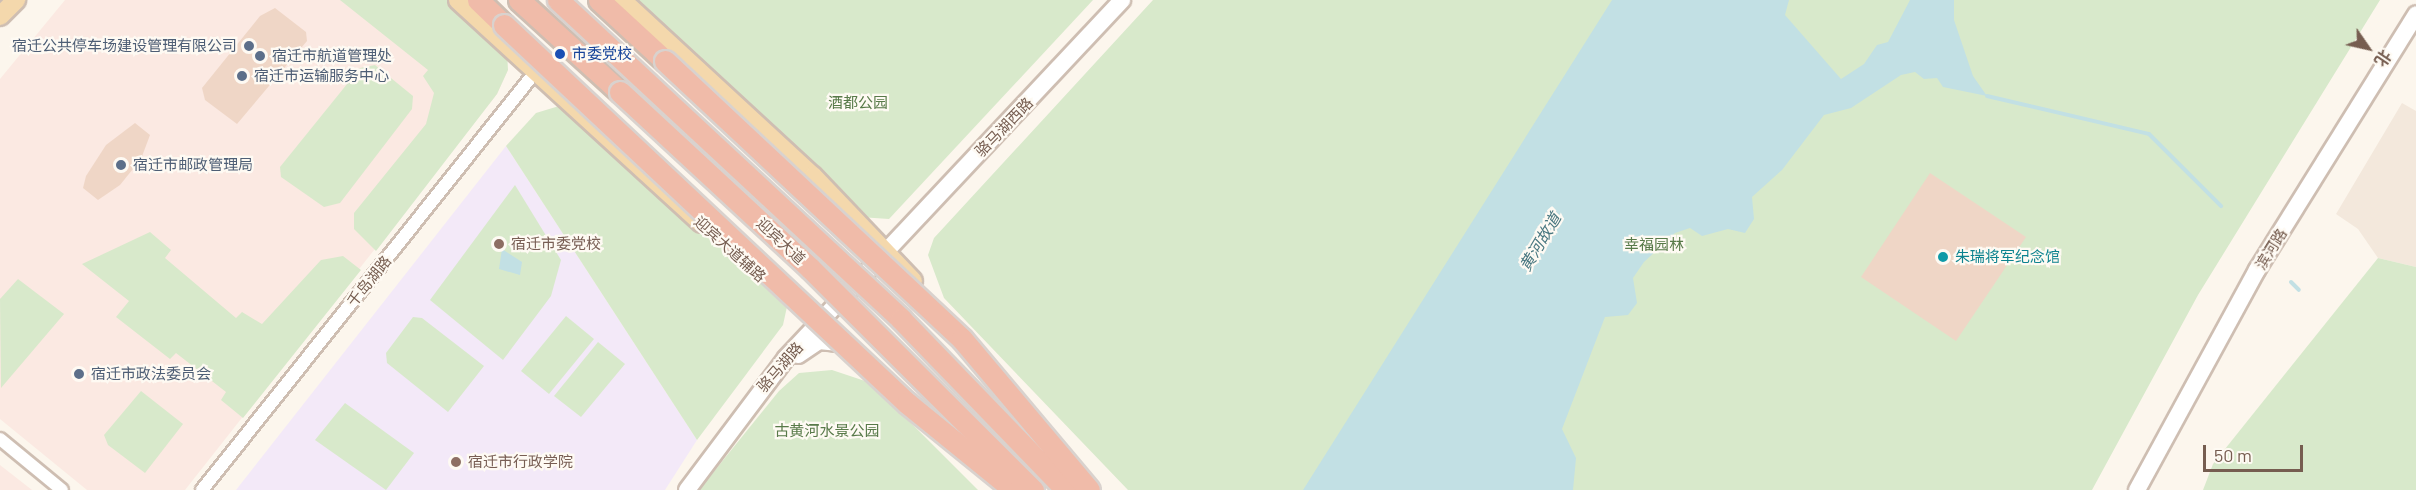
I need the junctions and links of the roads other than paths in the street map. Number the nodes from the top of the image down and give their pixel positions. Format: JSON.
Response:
{"nodes":[{"id":1,"x":7,"y":0,"type":"edge"},
{"id":2,"x":16,"y":0,"type":"edge"},
{"id":3,"x":458,"y":0,"type":"edge"},
{"id":4,"x":478,"y":0,"type":"edge"},
{"id":5,"x":519,"y":0,"type":"edge"},
{"id":6,"x":558,"y":0,"type":"edge"},
{"id":7,"x":599,"y":0,"type":"edge"},
{"id":8,"x":621,"y":0,"type":"edge"},
{"id":9,"x":1122,"y":0,"type":"edge"},
{"id":10,"x":0,"y":9,"type":"edge"},
{"id":11,"x":2416,"y":15,"type":"edge"},
{"id":12,"x":0,"y":16,"type":"edge"},
{"id":13,"x":536,"y":72,"type":"junction"},
{"id":14,"x":885,"y":252,"type":"junction"},
{"id":15,"x":820,"y":321,"type":"junction"},
{"id":16,"x":858,"y":348,"type":"junction"},
{"id":17,"x":0,"y":439,"type":"edge"},
{"id":18,"x":62,"y":490,"type":"edge"},
{"id":19,"x":202,"y":490,"type":"edge"},
{"id":20,"x":687,"y":490,"type":"edge"},
{"id":21,"x":1007,"y":490,"type":"edge"},
{"id":22,"x":1014,"y":490,"type":"edge"},
{"id":23,"x":1033,"y":490,"type":"edge"},
{"id":24,"x":1066,"y":490,"type":"edge"},
{"id":25,"x":1089,"y":490,"type":"edge"},
{"id":26,"x":1100,"y":490,"type":"edge"},
{"id":27,"x":2137,"y":490,"type":"edge"}],
"edges":[{"from":1,"to":10,"type":"main road"},
{"from":2,"to":12,"type":"main road"},
{"from":3,"to":13,"type":"main road","name":"迎宾大道辅路"},
{"from":4,"to":22,"type":"highway","bridge":true},
{"from":5,"to":23,"type":"highway","name":"迎宾大道","bridge":true},
{"from":6,"to":24,"type":"highway","name":"迎宾大道","bridge":true},
{"from":7,"to":25,"type":"highway","bridge":true},
{"from":8,"to":14,"type":"main road"},
{"from":9,"to":14,"type":"street","name":"骆马湖西路"},
{"from":11,"to":27,"type":"street","name":"滨河路"},
{"from":13,"to":15,"type":"main road","name":"迎宾大道辅路"},
{"from":13,"to":19,"type":"street","name":"千岛湖路"},
{"from":14,"to":15,"type":"street","name":"骆马湖路"},
{"from":14,"to":26,"type":"main road"},
{"from":15,"to":16,"type":"main road","name":"迎宾大道辅路"},
{"from":15,"to":20,"type":"street","name":"骆马湖路"},
{"from":16,"to":20,"type":"street"},
{"from":16,"to":21,"type":"main road","name":"迎宾大道辅路"},
{"from":17,"to":18,"type":"street"}]}
